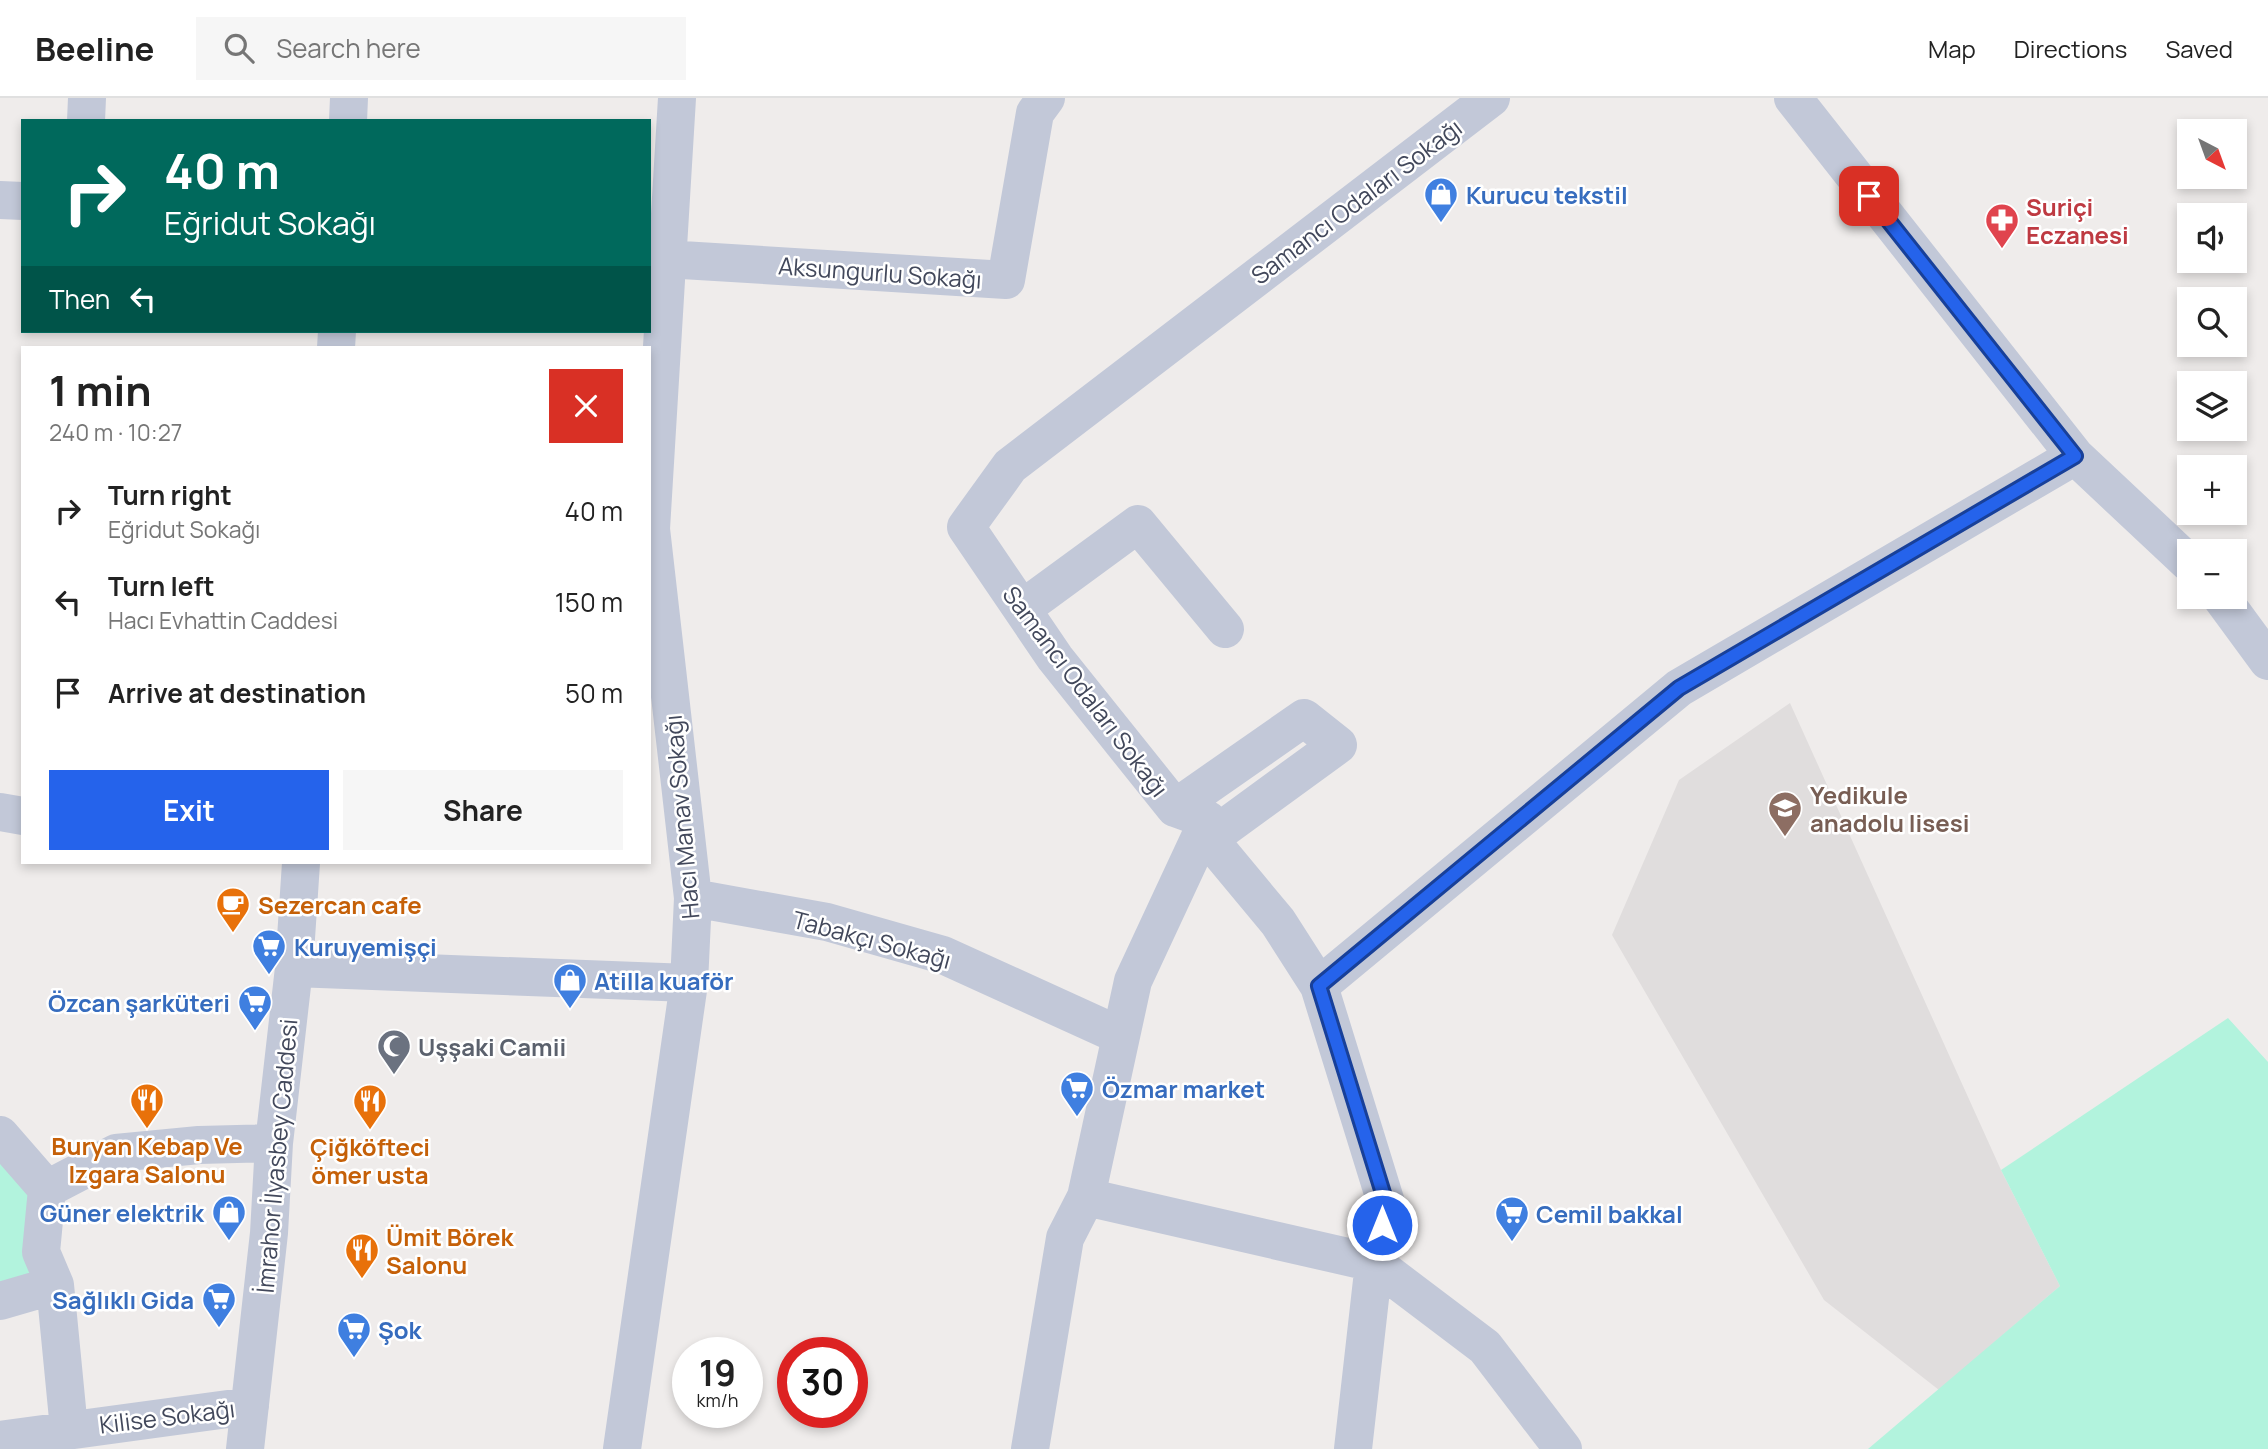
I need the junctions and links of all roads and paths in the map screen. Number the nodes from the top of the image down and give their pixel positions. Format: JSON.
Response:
{"nodes":[{"id":1,"x":87,"y":98,"type":"edge"},
{"id":2,"x":349,"y":98,"type":"edge"},
{"id":3,"x":677,"y":98,"type":"edge"},
{"id":4,"x":1046,"y":98,"type":"edge"},
{"id":5,"x":1491,"y":98,"type":"edge"},
{"id":6,"x":1794,"y":98,"type":"edge"},
{"id":7,"x":86,"y":119,"type":"edge"},
{"id":8,"x":348,"y":119,"type":"edge"},
{"id":9,"x":0,"y":200,"type":"edge"},
{"id":10,"x":21,"y":201,"type":"edge"},
{"id":11,"x":659,"y":258,"type":"edge"},
{"id":12,"x":2075,"y":456,"type":"junction"},
{"id":13,"x":2177,"y":552,"type":"edge"},
{"id":14,"x":2230,"y":609,"type":"edge"},
{"id":15,"x":1022,"y":610,"type":"junction"},
{"id":16,"x":1225,"y":629,"type":"dead end"},
{"id":17,"x":2268,"y":661,"type":"edge"},
{"id":18,"x":0,"y":812,"type":"edge"},
{"id":19,"x":21,"y":816,"type":"edge"},
{"id":20,"x":1197,"y":823,"type":"junction"},
{"id":21,"x":302,"y":864,"type":"edge"},
{"id":22,"x":693,"y":898,"type":"junction"},
{"id":23,"x":294,"y":968,"type":"junction"},
{"id":24,"x":689,"y":983,"type":"junction"},
{"id":25,"x":1319,"y":986,"type":"junction"},
{"id":26,"x":1121,"y":1036,"type":"junction"},
{"id":27,"x":0,"y":1135,"type":"edge"},
{"id":28,"x":274,"y":1143,"type":"junction"},
{"id":29,"x":47,"y":1189,"type":"junction"},
{"id":30,"x":1086,"y":1197,"type":"junction"},
{"id":31,"x":1374,"y":1263,"type":"junction"},
{"id":32,"x":55,"y":1285,"type":"junction"},
{"id":33,"x":0,"y":1301,"type":"edge"},
{"id":34,"x":250,"y":1406,"type":"junction"},
{"id":35,"x":69,"y":1429,"type":"junction"},
{"id":36,"x":0,"y":1440,"type":"edge"},
{"id":37,"x":245,"y":1449,"type":"edge"},
{"id":38,"x":622,"y":1449,"type":"edge"},
{"id":39,"x":1030,"y":1449,"type":"edge"},
{"id":40,"x":1353,"y":1449,"type":"edge"},
{"id":41,"x":1563,"y":1449,"type":"edge"}],
"edges":[{"from":1,"to":7,"type":"street"},
{"from":2,"to":8,"type":"street"},
{"from":3,"to":11,"type":"street","name":"Hacı Manav Sokağı"},
{"from":4,"to":11,"type":"street","name":"Aksungurlu Sokağı"},
{"from":5,"to":15,"type":"street","name":"Samancı Odaları Sokağı"},
{"from":6,"to":12,"type":"street"},
{"from":9,"to":10,"type":"street"},
{"from":11,"to":22,"type":"street","name":"Hacı Manav Sokağı"},
{"from":12,"to":13,"type":"street"},
{"from":12,"to":25,"type":"street"},
{"from":14,"to":17,"type":"street"},
{"from":15,"to":16,"type":"street"},
{"from":15,"to":20,"type":"street","name":"Samancı Odaları Sokağı"},
{"from":18,"to":19,"type":"street"},
{"from":20,"to":25,"type":"street","name":"Samancı Odaları Sokağı"},
{"from":20,"to":26,"type":"street"},
{"from":21,"to":23,"type":"street","name":"İmrahor İlyasbey Caddesi"},
{"from":22,"to":24,"type":"street","name":"Hacı Manav Sokağı"},
{"from":22,"to":26,"type":"street","name":"Tabakçı Sokağı"},
{"from":23,"to":24,"type":"street"},
{"from":23,"to":28,"type":"street","name":"İmrahor İlyasbey Caddesi"},
{"from":24,"to":38,"type":"street","name":"Hacı Manav Sokağı"},
{"from":25,"to":31,"type":"street","name":"Samancı Odaları Sokağı"},
{"from":26,"to":30,"type":"street"},
{"from":27,"to":29,"type":"street"},
{"from":28,"to":29,"type":"street"},
{"from":28,"to":34,"type":"street","name":"İmrahor İlyasbey Caddesi"},
{"from":29,"to":32,"type":"street"},
{"from":30,"to":31,"type":"street"},
{"from":30,"to":39,"type":"street"},
{"from":31,"to":40,"type":"street","name":"Samancı Odaları Sokağı"},
{"from":31,"to":41,"type":"street"},
{"from":32,"to":33,"type":"street"},
{"from":32,"to":35,"type":"street"},
{"from":34,"to":35,"type":"street","name":"Kilise Sokağı"},
{"from":34,"to":37,"type":"street","name":"İmrahor İlyasbey Caddesi"},
{"from":35,"to":36,"type":"street","name":"Kilise Sokağı"}]}
